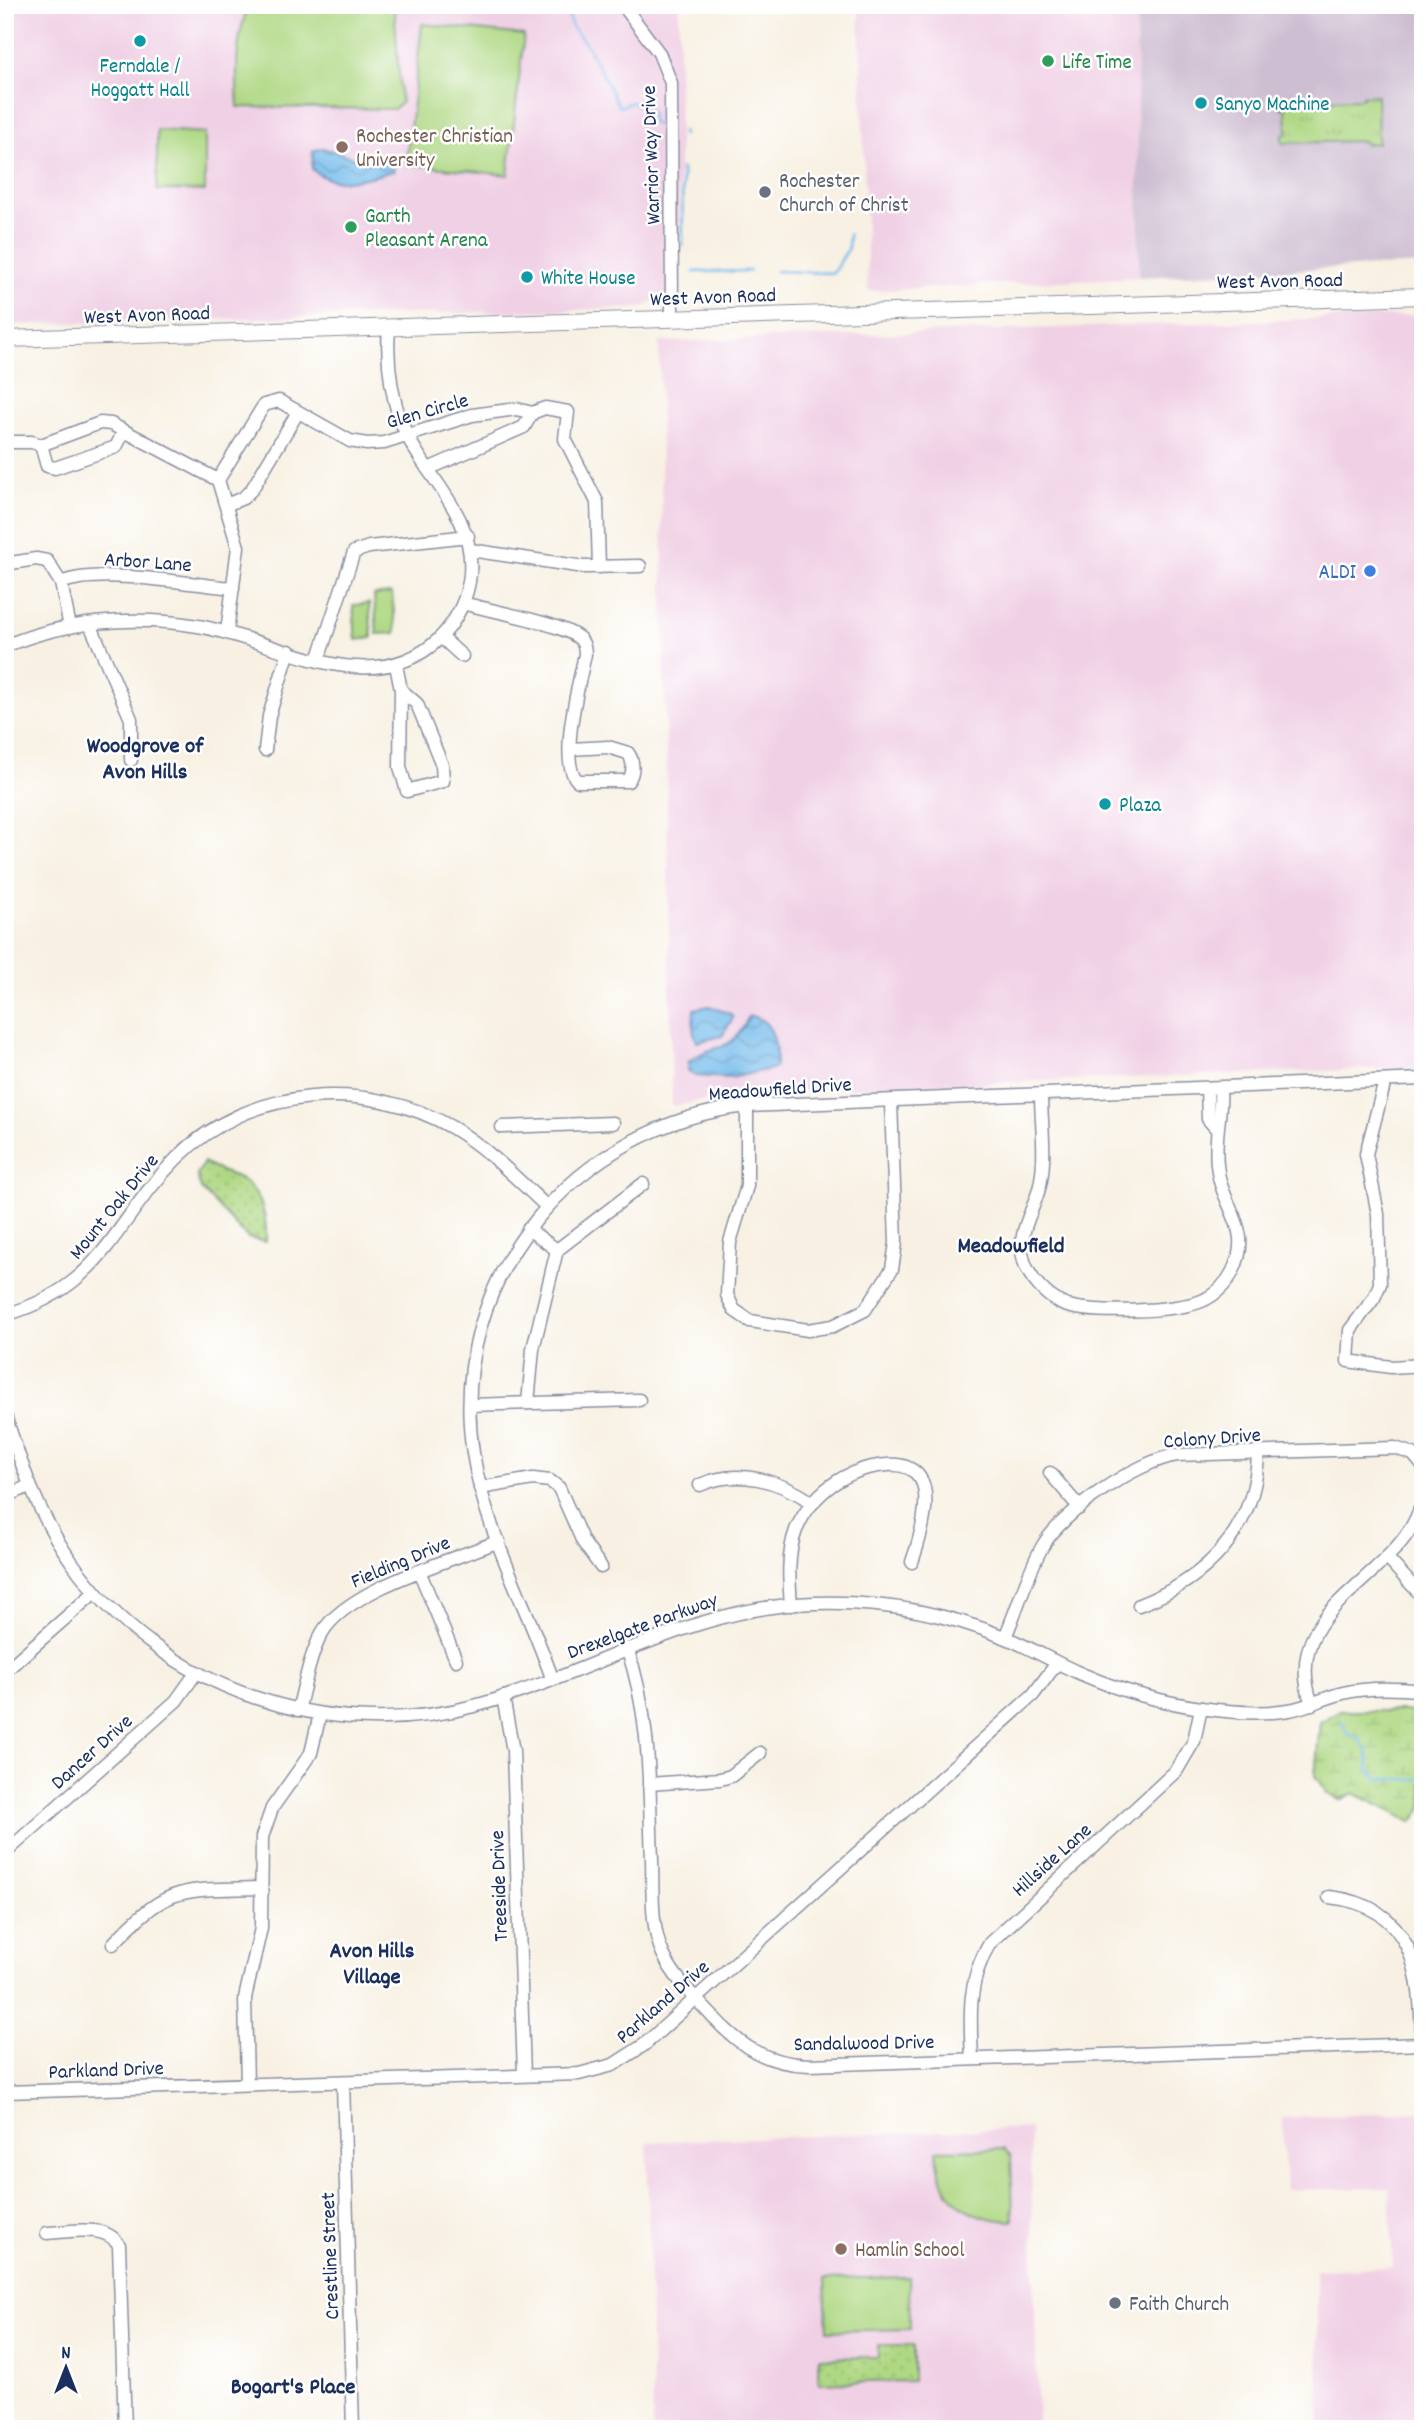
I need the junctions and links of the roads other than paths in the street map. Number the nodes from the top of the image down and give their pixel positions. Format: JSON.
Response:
{"nodes":[{"id":1,"x":623,"y":5,"type":"edge"},
{"id":2,"x":1423,"y":296,"type":"edge"},
{"id":3,"x":673,"y":318,"type":"junction"},
{"id":4,"x":389,"y":328,"type":"junction"},
{"id":5,"x":5,"y":339,"type":"edge"},
{"id":6,"x":298,"y":412,"type":"junction"},
{"id":7,"x":532,"y":413,"type":"junction"},
{"id":8,"x":124,"y":431,"type":"junction"},
{"id":9,"x":406,"y":435,"type":"junction"},
{"id":10,"x":5,"y":442,"type":"edge"},
{"id":11,"x":41,"y":445,"type":"junction"},
{"id":12,"x":428,"y":469,"type":"junction"},
{"id":13,"x":218,"y":480,"type":"junction"},
{"id":14,"x":226,"y":505,"type":"junction"},
{"id":15,"x":468,"y":536,"type":"junction"},
{"id":16,"x":470,"y":550,"type":"junction"},
{"id":17,"x":5,"y":564,"type":"edge"},
{"id":18,"x":640,"y":566,"type":"dead end"},
{"id":19,"x":599,"y":567,"type":"junction"},
{"id":20,"x":61,"y":583,"type":"junction"},
{"id":21,"x":233,"y":588,"type":"junction"},
{"id":22,"x":463,"y":603,"type":"junction"},
{"id":23,"x":90,"y":624,"type":"junction"},
{"id":24,"x":70,"y":627,"type":"junction"},
{"id":25,"x":227,"y":632,"type":"junction"},
{"id":26,"x":441,"y":637,"type":"junction"},
{"id":27,"x":5,"y":646,"type":"edge"},
{"id":28,"x":289,"y":651,"type":"junction"},
{"id":29,"x":462,"y":656,"type":"dead end"},
{"id":30,"x":318,"y":660,"type":"junction"},
{"id":31,"x":396,"y":666,"type":"junction"},
{"id":32,"x":401,"y":690,"type":"junction"},
{"id":33,"x":570,"y":749,"type":"junction"},
{"id":34,"x":265,"y":750,"type":"dead end"},
{"id":35,"x":131,"y":760,"type":"dead end"},
{"id":36,"x":1423,"y":1079,"type":"edge"},
{"id":37,"x":1385,"y":1081,"type":"junction"},
{"id":38,"x":1214,"y":1088,"type":"junction"},
{"id":39,"x":1041,"y":1095,"type":"junction"},
{"id":40,"x":891,"y":1101,"type":"junction"},
{"id":41,"x":747,"y":1106,"type":"junction"},
{"id":42,"x":613,"y":1123,"type":"dead end"},
{"id":43,"x":502,"y":1127,"type":"dead end"},
{"id":44,"x":643,"y":1184,"type":"dead end"},
{"id":45,"x":546,"y":1206,"type":"junction"},
{"id":46,"x":528,"y":1229,"type":"junction"},
{"id":47,"x":557,"y":1250,"type":"junction"},
{"id":48,"x":5,"y":1315,"type":"edge"},
{"id":49,"x":1423,"y":1365,"type":"edge"},
{"id":50,"x":639,"y":1399,"type":"dead end"},
{"id":51,"x":528,"y":1403,"type":"junction"},
{"id":52,"x":470,"y":1405,"type":"junction"},
{"id":53,"x":5,"y":1415,"type":"edge"},
{"id":54,"x":1258,"y":1453,"type":"junction"},
{"id":55,"x":1423,"y":1466,"type":"edge"},
{"id":56,"x":1050,"y":1473,"type":"dead end"},
{"id":57,"x":700,"y":1485,"type":"dead end"},
{"id":58,"x":29,"y":1486,"type":"junction"},
{"id":59,"x":480,"y":1488,"type":"junction"},
{"id":60,"x":5,"y":1497,"type":"edge"},
{"id":61,"x":1423,"y":1497,"type":"edge"},
{"id":62,"x":813,"y":1503,"type":"junction"},
{"id":63,"x":1080,"y":1508,"type":"junction"},
{"id":64,"x":499,"y":1541,"type":"junction"},
{"id":65,"x":1387,"y":1558,"type":"junction"},
{"id":66,"x":912,"y":1562,"type":"dead end"},
{"id":67,"x":601,"y":1567,"type":"dead end"},
{"id":68,"x":420,"y":1573,"type":"junction"},
{"id":69,"x":94,"y":1592,"type":"junction"},
{"id":70,"x":1421,"y":1595,"type":"dead end"},
{"id":71,"x":791,"y":1605,"type":"junction"},
{"id":72,"x":1139,"y":1605,"type":"dead end"},
{"id":73,"x":1005,"y":1637,"type":"junction"},
{"id":74,"x":627,"y":1648,"type":"junction"},
{"id":75,"x":456,"y":1660,"type":"dead end"},
{"id":76,"x":1057,"y":1663,"type":"junction"},
{"id":77,"x":5,"y":1671,"type":"edge"},
{"id":78,"x":196,"y":1673,"type":"junction"},
{"id":79,"x":552,"y":1678,"type":"junction"},
{"id":80,"x":1423,"y":1691,"type":"edge"},
{"id":81,"x":503,"y":1697,"type":"junction"},
{"id":82,"x":1312,"y":1704,"type":"junction"},
{"id":83,"x":1202,"y":1708,"type":"junction"},
{"id":84,"x":298,"y":1710,"type":"junction"},
{"id":85,"x":320,"y":1714,"type":"junction"},
{"id":86,"x":760,"y":1753,"type":"dead end"},
{"id":87,"x":649,"y":1784,"type":"junction"},
{"id":88,"x":5,"y":1853,"type":"edge"},
{"id":89,"x":260,"y":1888,"type":"junction"},
{"id":90,"x":1329,"y":1897,"type":"dead end"},
{"id":91,"x":113,"y":1944,"type":"dead end"},
{"id":92,"x":695,"y":1998,"type":"junction"},
{"id":93,"x":1423,"y":2044,"type":"edge"},
{"id":94,"x":972,"y":2059,"type":"junction"},
{"id":95,"x":524,"y":2076,"type":"junction"},
{"id":96,"x":343,"y":2082,"type":"junction"},
{"id":97,"x":247,"y":2084,"type":"junction"},
{"id":98,"x":5,"y":2092,"type":"edge"},
{"id":99,"x":47,"y":2233,"type":"dead end"},
{"id":100,"x":125,"y":2429,"type":"edge"},
{"id":101,"x":353,"y":2429,"type":"edge"}],
"edges":[{"from":1,"to":3,"type":"street","name":"Warrior Way Drive"},
{"from":2,"to":3,"type":"main road","name":"West Avon Road"},
{"from":3,"to":4,"type":"main road","name":"West Avon Road"},
{"from":4,"to":5,"type":"main road","name":"West Avon Road"},
{"from":4,"to":9,"type":"street"},
{"from":6,"to":9,"type":"street","name":"Glen Circle"},
{"from":6,"to":13,"type":"street","name":"Glen Circle"},
{"from":6,"to":14,"type":"street"},
{"from":7,"to":9,"type":"street","name":"Glen Circle"},
{"from":7,"to":12,"type":"street"},
{"from":7,"to":19,"type":"street","name":"Glen Circle"},
{"from":8,"to":11,"type":"street"},
{"from":8,"to":11,"type":"street"},
{"from":8,"to":13,"type":"street"},
{"from":9,"to":12,"type":"street"},
{"from":10,"to":11,"type":"street"},
{"from":12,"to":15,"type":"street"},
{"from":13,"to":14,"type":"street"},
{"from":14,"to":21,"type":"street"},
{"from":15,"to":16,"type":"street"},
{"from":15,"to":30,"type":"street"},
{"from":16,"to":19,"type":"street"},
{"from":16,"to":22,"type":"street"},
{"from":17,"to":20,"type":"street"},
{"from":18,"to":19,"type":"street"},
{"from":20,"to":21,"type":"street","name":"Arbor Lane"},
{"from":20,"to":24,"type":"street"},
{"from":21,"to":25,"type":"street"},
{"from":22,"to":26,"type":"street"},
{"from":22,"to":33,"type":"street"},
{"from":23,"to":24,"type":"street"},
{"from":23,"to":25,"type":"street"},
{"from":23,"to":35,"type":"street"},
{"from":24,"to":27,"type":"street"},
{"from":25,"to":28,"type":"street"},
{"from":26,"to":29,"type":"street"},
{"from":26,"to":31,"type":"street"},
{"from":28,"to":30,"type":"street"},
{"from":28,"to":34,"type":"street"},
{"from":30,"to":31,"type":"street"},
{"from":31,"to":32,"type":"street"},
{"from":32,"to":32,"type":"street"},
{"from":33,"to":33,"type":"street"},
{"from":36,"to":37,"type":"street","name":"Meadowfield Drive"},
{"from":37,"to":38,"type":"street","name":"Meadowfield Drive"},
{"from":37,"to":49,"type":"street"},
{"from":38,"to":39,"type":"street","name":"Meadowfield Drive"},
{"from":38,"to":39,"type":"street"},
{"from":39,"to":40,"type":"street","name":"Meadowfield Drive"},
{"from":40,"to":41,"type":"street","name":"Meadowfield Drive"},
{"from":40,"to":41,"type":"street"},
{"from":41,"to":45,"type":"street","name":"Meadowfield Drive"},
{"from":42,"to":43,"type":"street"},
{"from":44,"to":47,"type":"street"},
{"from":45,"to":46,"type":"street","name":"Meadowfield Drive"},
{"from":45,"to":48,"type":"street","name":"Mount Oak Drive"},
{"from":46,"to":47,"type":"street"},
{"from":46,"to":52,"type":"street","name":"Meadowfield Drive"},
{"from":47,"to":51,"type":"street"},
{"from":50,"to":51,"type":"street"},
{"from":51,"to":52,"type":"street"},
{"from":52,"to":59,"type":"street","name":"Meadowfield Drive"},
{"from":53,"to":58,"type":"street","name":"Drexelgate Parkway"},
{"from":54,"to":55,"type":"street","name":"Colony Drive"},
{"from":54,"to":63,"type":"street","name":"Colony Drive"},
{"from":54,"to":72,"type":"street"},
{"from":56,"to":63,"type":"street"},
{"from":57,"to":62,"type":"street"},
{"from":58,"to":60,"type":"street"},
{"from":58,"to":69,"type":"street","name":"Drexelgate Parkway"},
{"from":59,"to":64,"type":"street","name":"Meadowfield Drive"},
{"from":59,"to":67,"type":"street"},
{"from":61,"to":65,"type":"street"},
{"from":62,"to":66,"type":"street"},
{"from":62,"to":71,"type":"street"},
{"from":63,"to":73,"type":"street","name":"Colony Drive"},
{"from":64,"to":68,"type":"street","name":"Fielding Drive"},
{"from":64,"to":79,"type":"street","name":"Meadowfield Drive"},
{"from":65,"to":70,"type":"street"},
{"from":65,"to":82,"type":"street"},
{"from":68,"to":75,"type":"street"},
{"from":68,"to":84,"type":"street","name":"Fielding Drive"},
{"from":69,"to":77,"type":"street"},
{"from":69,"to":78,"type":"street","name":"Drexelgate Parkway"},
{"from":71,"to":73,"type":"street","name":"Drexelgate Parkway"},
{"from":71,"to":74,"type":"street","name":"Drexelgate Parkway"},
{"from":73,"to":76,"type":"street","name":"Drexelgate Parkway"},
{"from":74,"to":79,"type":"street","name":"Drexelgate Parkway"},
{"from":74,"to":87,"type":"street","name":"Sandalwood Drive"},
{"from":76,"to":83,"type":"street","name":"Drexelgate Parkway"},
{"from":76,"to":92,"type":"street","name":"Parkland Drive"},
{"from":78,"to":84,"type":"street","name":"Drexelgate Parkway"},
{"from":78,"to":88,"type":"street","name":"Dancer Drive"},
{"from":79,"to":81,"type":"street","name":"Drexelgate Parkway"},
{"from":80,"to":82,"type":"street","name":"Drexelgate Parkway"},
{"from":81,"to":85,"type":"street","name":"Drexelgate Parkway"},
{"from":81,"to":95,"type":"street","name":"Treeside Drive"},
{"from":82,"to":83,"type":"street","name":"Drexelgate Parkway"},
{"from":83,"to":94,"type":"street","name":"Hillside Lane"},
{"from":84,"to":85,"type":"street","name":"Drexelgate Parkway"},
{"from":85,"to":89,"type":"street"},
{"from":86,"to":87,"type":"street"},
{"from":87,"to":92,"type":"street","name":"Sandalwood Drive"},
{"from":89,"to":91,"type":"street"},
{"from":89,"to":97,"type":"street"},
{"from":90,"to":93,"type":"street"},
{"from":92,"to":94,"type":"street","name":"Sandalwood Drive"},
{"from":92,"to":95,"type":"street","name":"Parkland Drive"},
{"from":93,"to":94,"type":"street","name":"Sandalwood Drive"},
{"from":95,"to":96,"type":"street","name":"Parkland Drive"},
{"from":96,"to":97,"type":"street","name":"Parkland Drive"},
{"from":96,"to":101,"type":"street","name":"Crestline Street"},
{"from":97,"to":98,"type":"street","name":"Parkland Drive"},
{"from":99,"to":100,"type":"street"}]}
